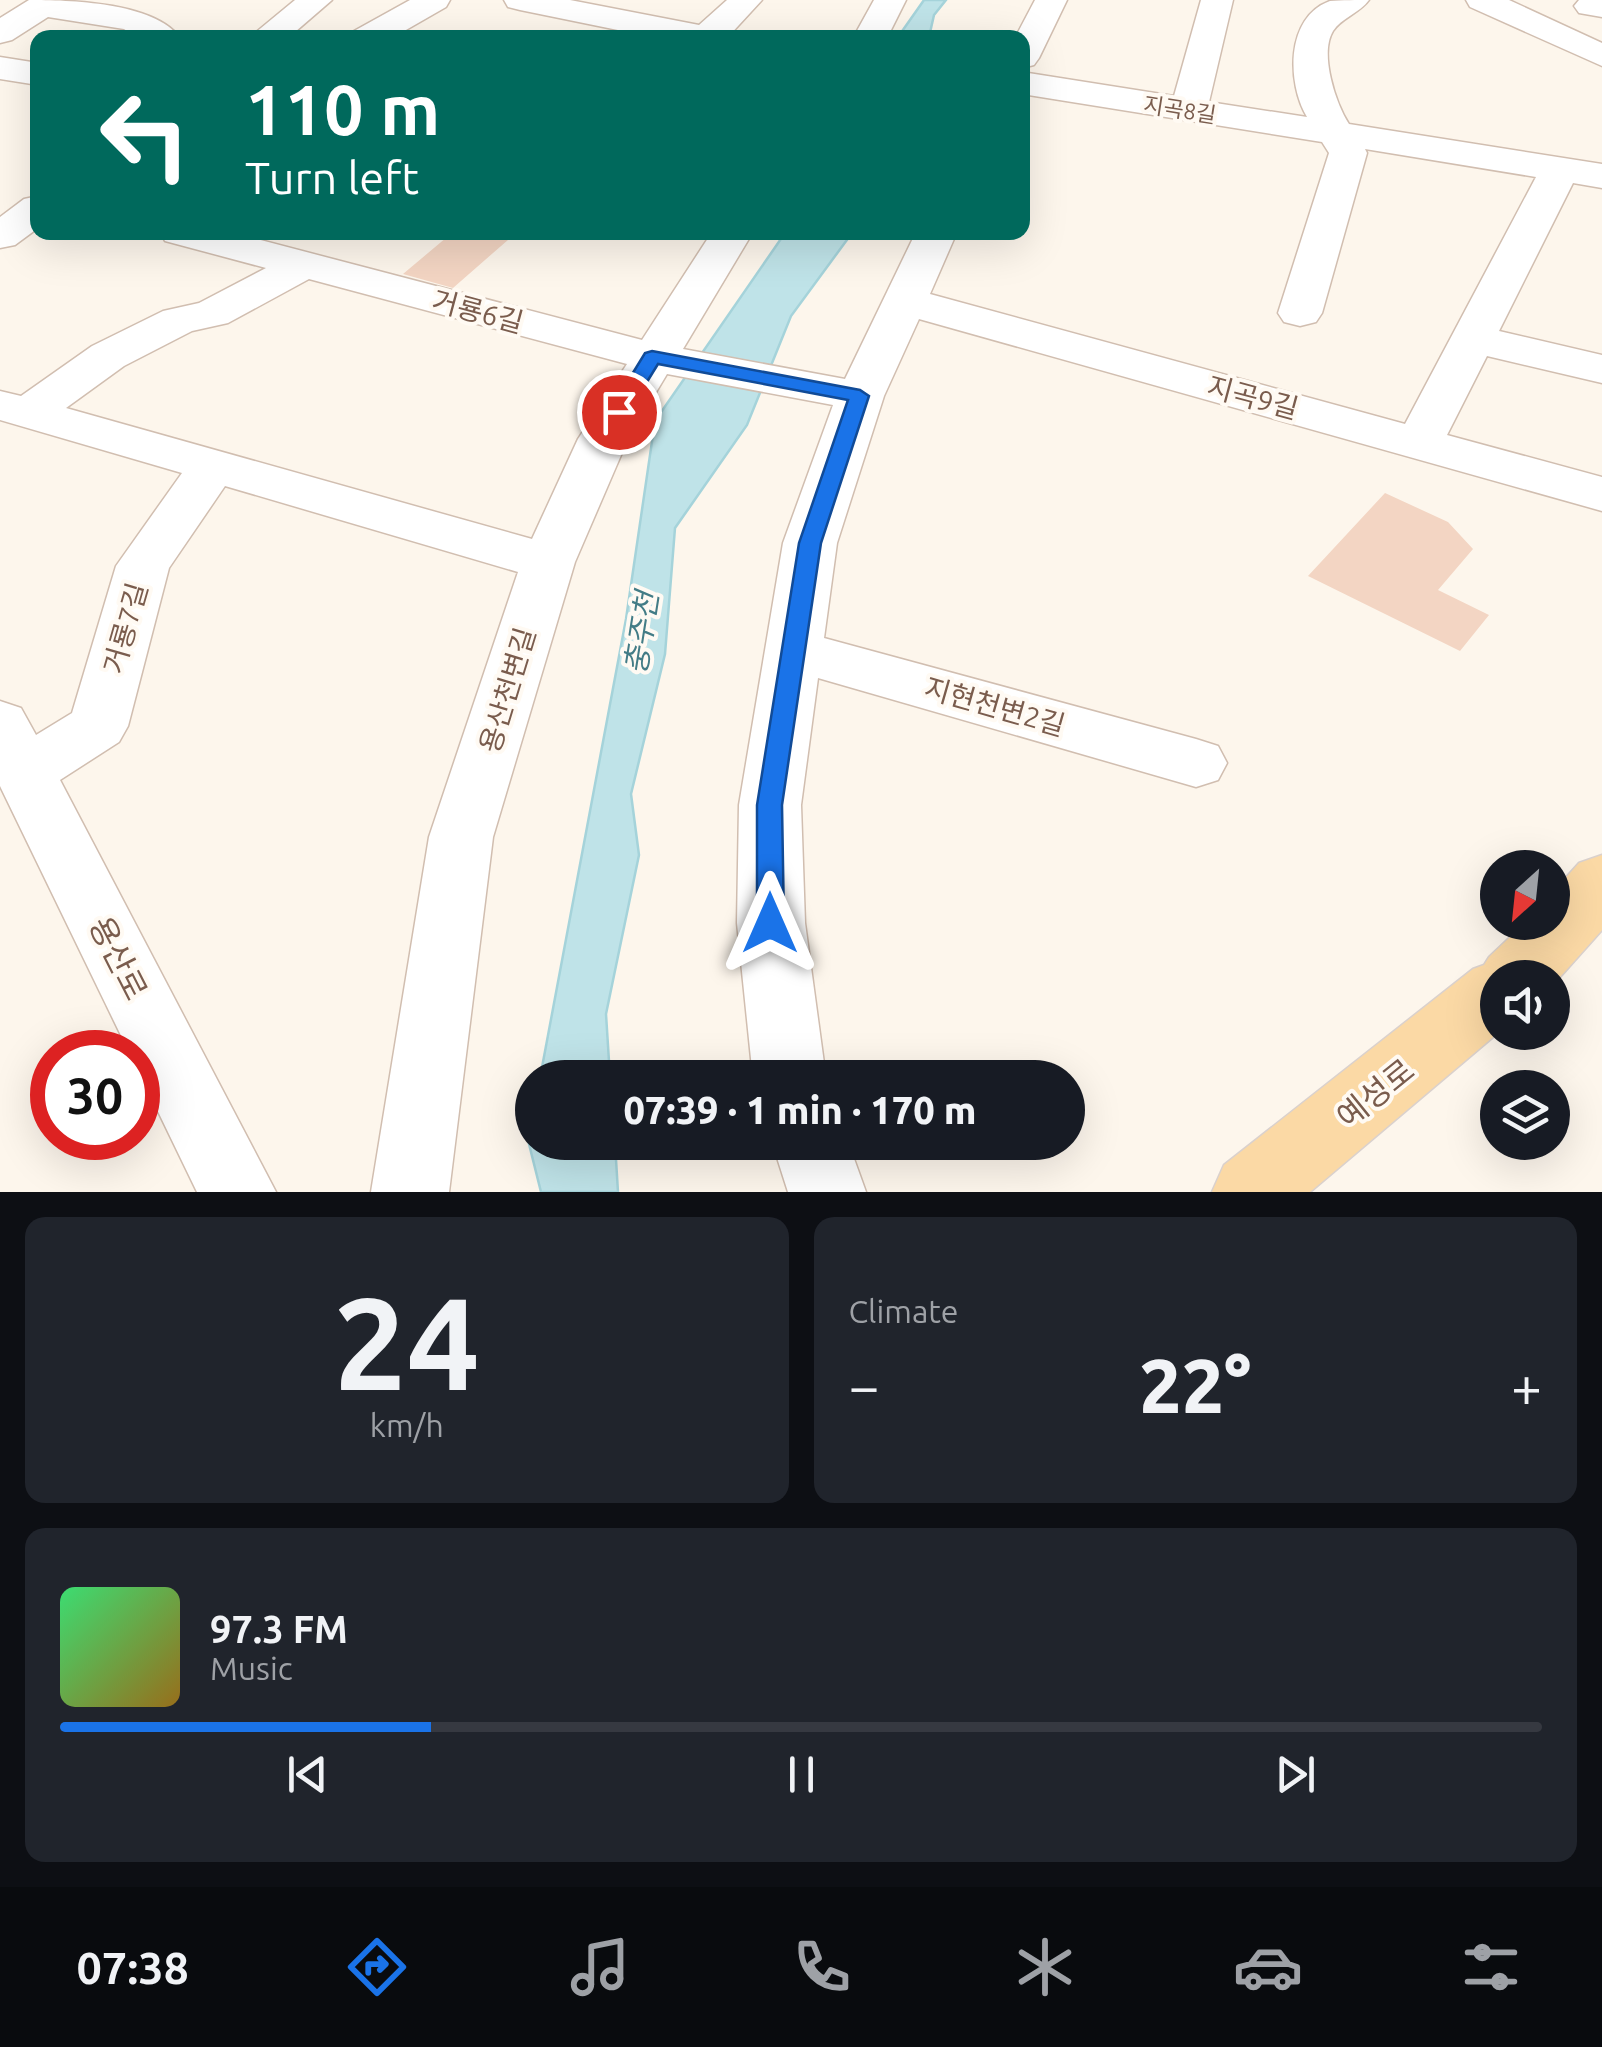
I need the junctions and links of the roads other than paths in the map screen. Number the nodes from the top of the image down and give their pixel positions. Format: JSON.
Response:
{"nodes":[{"id":1,"x":316,"y":0,"type":"edge"},
{"id":2,"x":434,"y":0,"type":"edge"},
{"id":3,"x":520,"y":0,"type":"edge"},
{"id":4,"x":746,"y":0,"type":"edge"},
{"id":5,"x":890,"y":0,"type":"edge"},
{"id":6,"x":1051,"y":0,"type":"edge"},
{"id":7,"x":1217,"y":0,"type":"edge"},
{"id":8,"x":1353,"y":0,"type":"edge"},
{"id":9,"x":1482,"y":0,"type":"edge"},
{"id":10,"x":1594,"y":4,"type":"edge"},
{"id":11,"x":22,"y":17,"type":"edge"},
{"id":12,"x":148,"y":30,"type":"edge"},
{"id":13,"x":277,"y":30,"type":"edge"},
{"id":14,"x":382,"y":30,"type":"edge"},
{"id":15,"x":622,"y":30,"type":"edge"},
{"id":16,"x":714,"y":30,"type":"edge"},
{"id":17,"x":874,"y":30,"type":"edge"},
{"id":18,"x":1030,"y":42,"type":"edge"},
{"id":19,"x":1590,"y":51,"type":"edge"},
{"id":20,"x":0,"y":68,"type":"edge"},
{"id":21,"x":30,"y":73,"type":"edge"},
{"id":22,"x":1030,"y":84,"type":"edge"},
{"id":23,"x":1189,"y":110,"type":"junction"},
{"id":24,"x":1338,"y":134,"type":"junction"},
{"id":25,"x":1581,"y":172,"type":"edge"},
{"id":26,"x":0,"y":186,"type":"edge"},
{"id":27,"x":30,"y":194,"type":"edge"},
{"id":28,"x":30,"y":214,"type":"edge"},
{"id":29,"x":0,"y":236,"type":"edge"},
{"id":30,"x":209,"y":240,"type":"edge"},
{"id":31,"x":728,"y":240,"type":"edge"},
{"id":32,"x":933,"y":240,"type":"edge"},
{"id":33,"x":304,"y":266,"type":"junction"},
{"id":34,"x":904,"y":300,"type":"junction"},
{"id":35,"x":1300,"y":313,"type":"dead end"},
{"id":36,"x":1472,"y":339,"type":"junction"},
{"id":37,"x":652,"y":357,"type":"junction"},
{"id":38,"x":1602,"y":369,"type":"edge"},
{"id":39,"x":860,"y":396,"type":"junction"},
{"id":40,"x":14,"y":409,"type":"edge"},
{"id":41,"x":1419,"y":442,"type":"junction"},
{"id":42,"x":212,"y":466,"type":"junction"},
{"id":43,"x":1602,"y":494,"type":"edge"},
{"id":44,"x":548,"y":562,"type":"junction"},
{"id":45,"x":794,"y":650,"type":"junction"},
{"id":46,"x":13,"y":748,"type":"edge"},
{"id":47,"x":1196,"y":763,"type":"dead end"},
{"id":48,"x":1602,"y":882,"type":"edge"},
{"id":49,"x":1534,"y":960,"type":"edge"},
{"id":50,"x":1480,"y":1006,"type":"edge"},
{"id":51,"x":788,"y":1060,"type":"edge"},
{"id":52,"x":816,"y":1160,"type":"edge"},
{"id":53,"x":237,"y":1192,"type":"edge"},
{"id":54,"x":410,"y":1192,"type":"edge"},
{"id":55,"x":827,"y":1192,"type":"edge"},
{"id":56,"x":1251,"y":1192,"type":"edge"}],
"edges":[{"from":1,"to":13,"type":"street"},
{"from":2,"to":14,"type":"street"},
{"from":3,"to":15,"type":"street"},
{"from":4,"to":16,"type":"street"},
{"from":5,"to":17,"type":"street"},
{"from":6,"to":18,"type":"street"},
{"from":7,"to":23,"type":"street"},
{"from":8,"to":24,"type":"street"},
{"from":9,"to":19,"type":"street"},
{"from":10,"to":19,"type":"street"},
{"from":11,"to":12,"type":"street"},
{"from":20,"to":21,"type":"street"},
{"from":22,"to":23,"type":"street","name":"지곡8길"},
{"from":23,"to":24,"type":"street","name":"지곡8길"},
{"from":24,"to":25,"type":"street","name":"지곡8길"},
{"from":24,"to":35,"type":"street"},
{"from":25,"to":36,"type":"street"},
{"from":26,"to":27,"type":"street"},
{"from":28,"to":29,"type":"street"},
{"from":30,"to":33,"type":"street","name":"거룡6길"},
{"from":31,"to":37,"type":"street","name":"용산천변길"},
{"from":32,"to":34,"type":"street"},
{"from":33,"to":37,"type":"street","name":"거룡6길"},
{"from":33,"to":40,"type":"street"},
{"from":34,"to":39,"type":"street"},
{"from":34,"to":41,"type":"street","name":"지곡9길"},
{"from":36,"to":38,"type":"street"},
{"from":36,"to":41,"type":"street"},
{"from":37,"to":39,"type":"street","name":"거룡6길"},
{"from":37,"to":44,"type":"street","name":"용산천변길"},
{"from":39,"to":45,"type":"street"},
{"from":40,"to":42,"type":"street"},
{"from":41,"to":43,"type":"street","name":"지곡9길"},
{"from":42,"to":44,"type":"street"},
{"from":42,"to":46,"type":"street","name":"거룡7길"},
{"from":44,"to":54,"type":"street","name":"용산천변길"},
{"from":45,"to":47,"type":"street","name":"지현천변2길"},
{"from":45,"to":51,"type":"street"},
{"from":46,"to":53,"type":"street","name":"용산로"},
{"from":48,"to":49,"type":"main road"},
{"from":50,"to":56,"type":"main road","name":"예성로"},
{"from":52,"to":55,"type":"street"}]}
